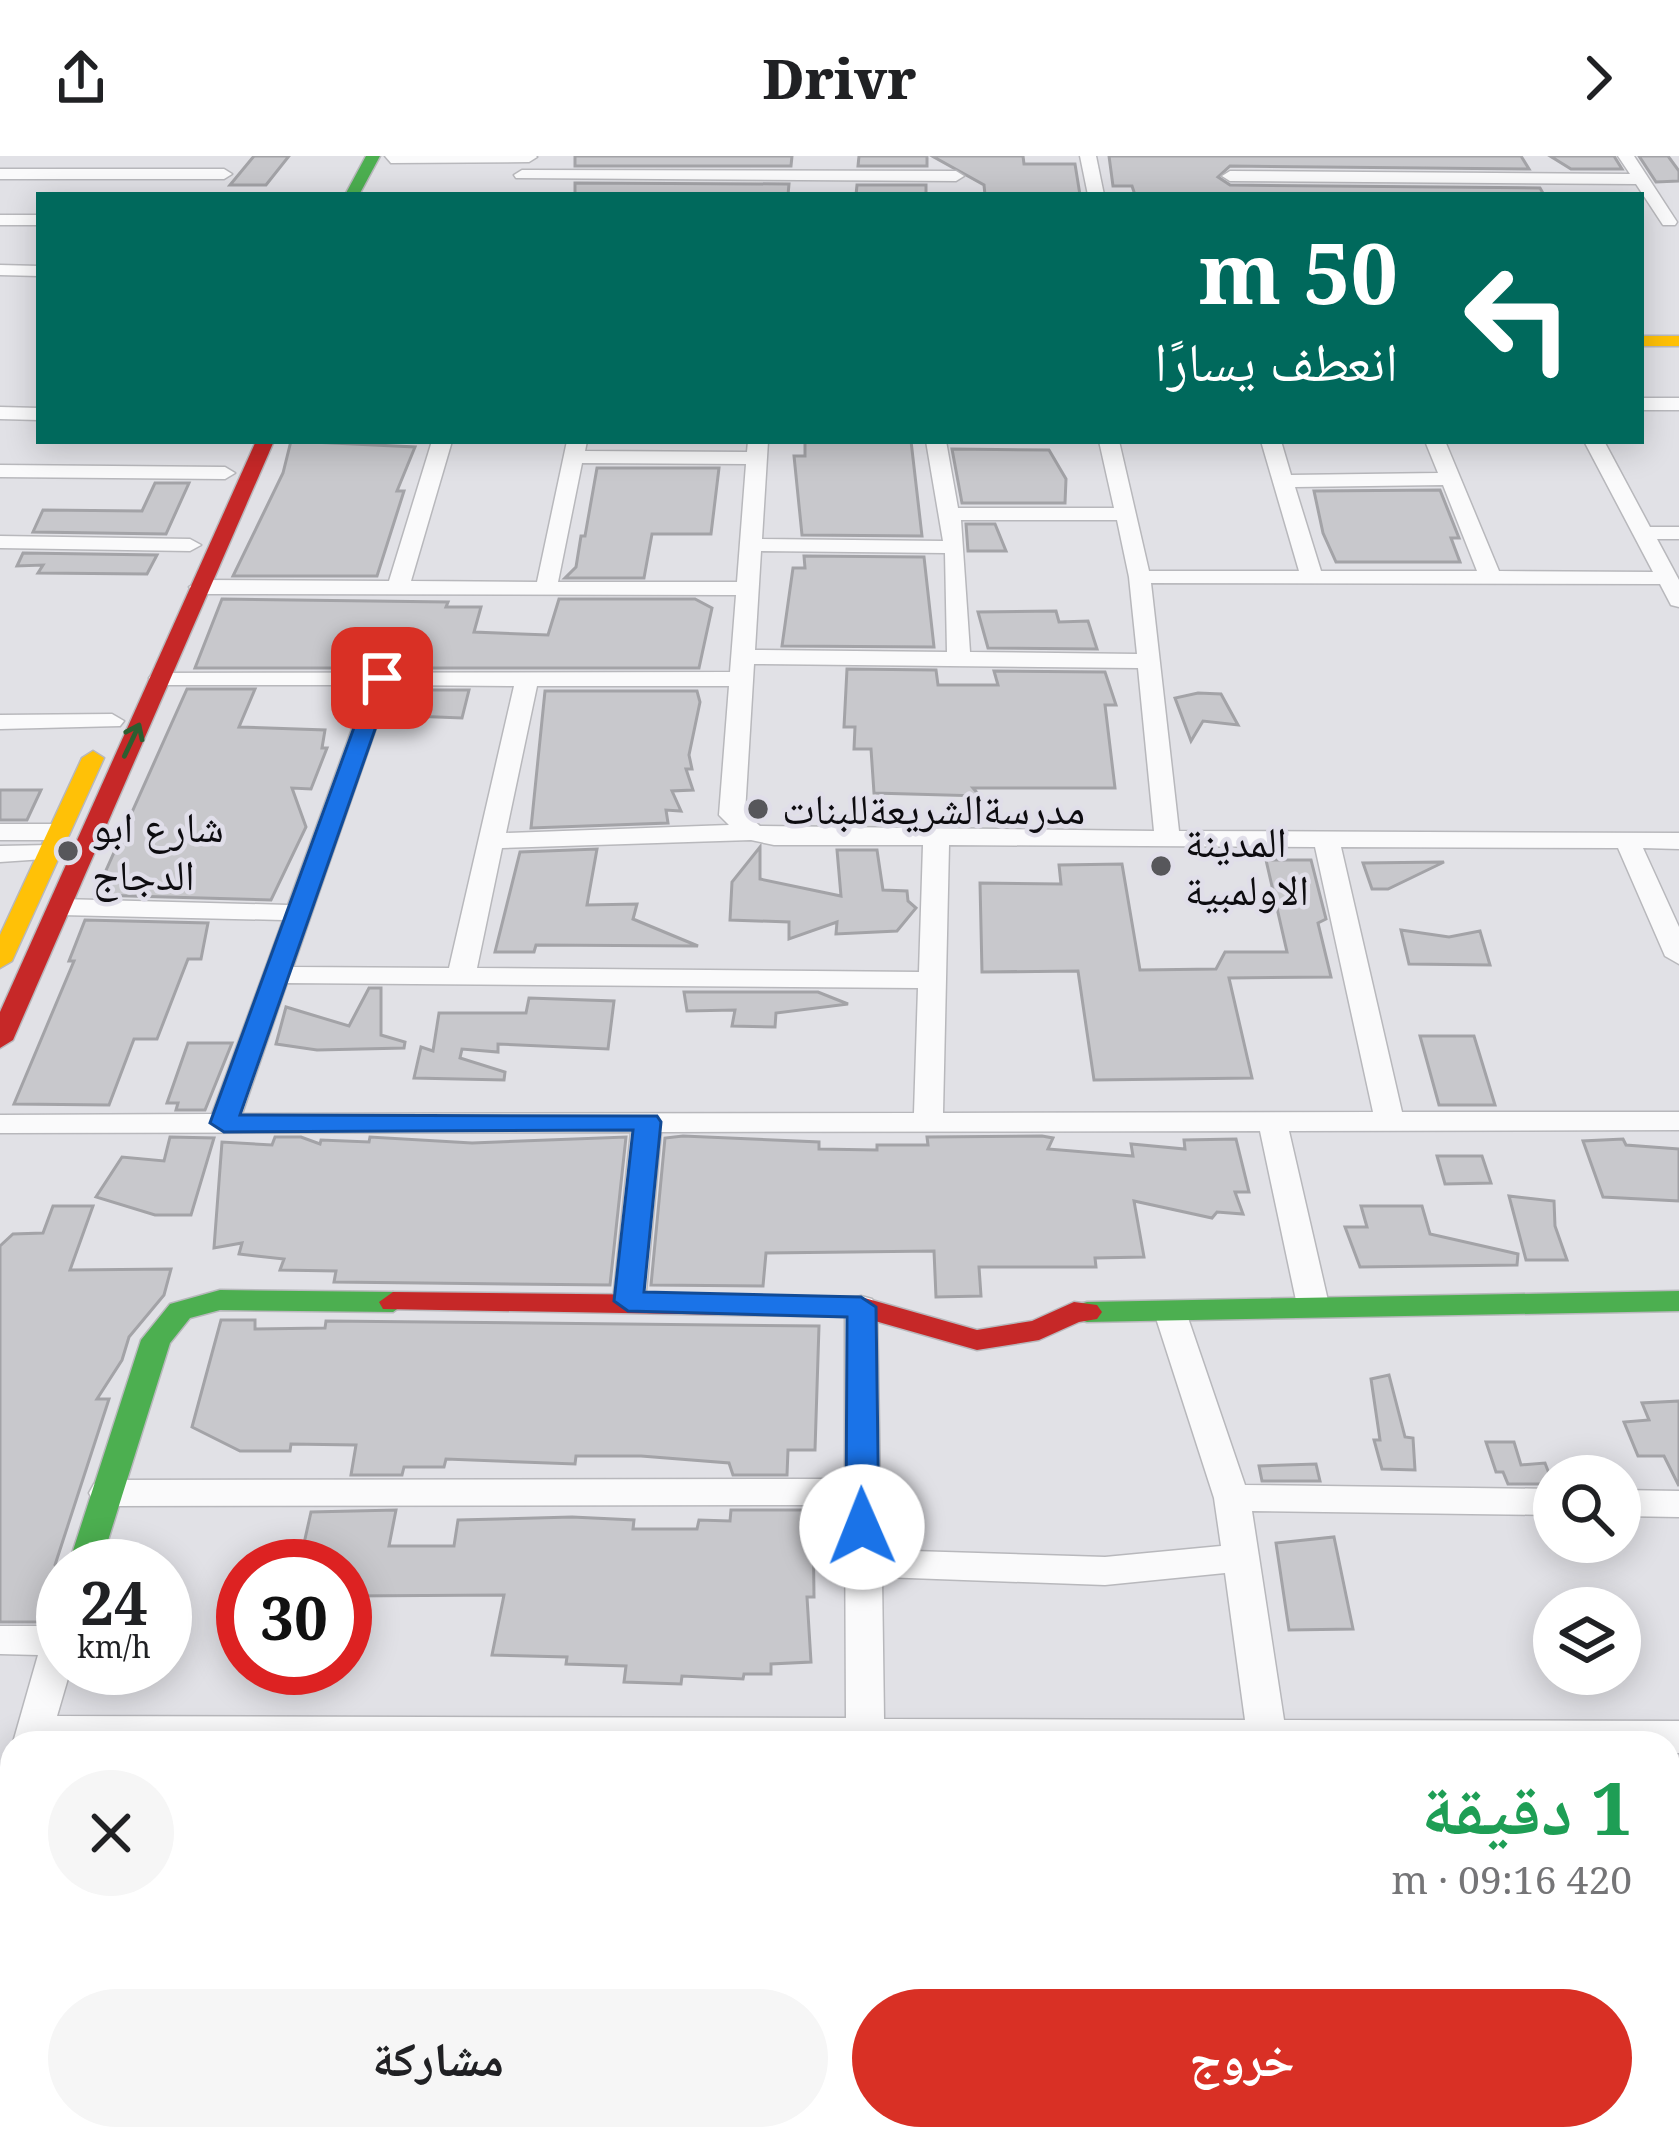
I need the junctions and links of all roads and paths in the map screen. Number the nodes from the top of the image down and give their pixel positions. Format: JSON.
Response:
{"nodes":[{"id":1,"x":234,"y":156,"type":"edge"},
{"id":2,"x":373,"y":156,"type":"edge"},
{"id":3,"x":791,"y":156,"type":"edge"},
{"id":4,"x":955,"y":156,"type":"edge"},
{"id":5,"x":1088,"y":156,"type":"edge"},
{"id":6,"x":1222,"y":156,"type":"edge"},
{"id":7,"x":1626,"y":156,"type":"edge"},
{"id":8,"x":392,"y":157,"type":"edge"},
{"id":9,"x":529,"y":157,"type":"edge"},
{"id":10,"x":0,"y":174,"type":"edge"},
{"id":11,"x":224,"y":174,"type":"junction"},
{"id":12,"x":522,"y":175,"type":"junction"},
{"id":13,"x":789,"y":176,"type":"junction"},
{"id":14,"x":956,"y":176,"type":"junction"},
{"id":15,"x":1230,"y":176,"type":"junction"},
{"id":16,"x":1641,"y":178,"type":"junction"},
{"id":17,"x":215,"y":192,"type":"edge"},
{"id":18,"x":354,"y":192,"type":"edge"},
{"id":19,"x":374,"y":192,"type":"edge"},
{"id":20,"x":518,"y":192,"type":"edge"},
{"id":21,"x":958,"y":192,"type":"edge"},
{"id":22,"x":1095,"y":192,"type":"edge"},
{"id":23,"x":1234,"y":192,"type":"edge"},
{"id":24,"x":36,"y":220,"type":"edge"},
{"id":25,"x":1,"y":221,"type":"edge"},
{"id":26,"x":1674,"y":223,"type":"edge"},
{"id":27,"x":0,"y":270,"type":"edge"},
{"id":28,"x":36,"y":271,"type":"edge"},
{"id":29,"x":1644,"y":331,"type":"edge"},
{"id":30,"x":1679,"y":331,"type":"edge"},
{"id":31,"x":1644,"y":341,"type":"edge"},
{"id":32,"x":1679,"y":341,"type":"edge"},
{"id":33,"x":1644,"y":404,"type":"edge"},
{"id":34,"x":1679,"y":404,"type":"edge"},
{"id":35,"x":0,"y":413,"type":"edge"},
{"id":36,"x":36,"y":414,"type":"edge"},
{"id":37,"x":239,"y":444,"type":"edge"},
{"id":38,"x":264,"y":444,"type":"edge"},
{"id":39,"x":441,"y":444,"type":"edge"},
{"id":40,"x":937,"y":444,"type":"edge"},
{"id":41,"x":1110,"y":444,"type":"edge"},
{"id":42,"x":1272,"y":444,"type":"edge"},
{"id":43,"x":1436,"y":444,"type":"edge"},
{"id":44,"x":1596,"y":444,"type":"edge"},
{"id":45,"x":574,"y":449,"type":"edge"},
{"id":46,"x":757,"y":449,"type":"edge"},
{"id":47,"x":0,"y":471,"type":"edge"},
{"id":48,"x":225,"y":473,"type":"junction"},
{"id":49,"x":1454,"y":479,"type":"junction"},
{"id":50,"x":1286,"y":481,"type":"junction"},
{"id":51,"x":949,"y":514,"type":"junction"},
{"id":52,"x":1126,"y":514,"type":"junction"},
{"id":53,"x":1642,"y":533,"type":"junction"},
{"id":54,"x":1679,"y":533,"type":"edge"},
{"id":55,"x":0,"y":542,"type":"edge"},
{"id":56,"x":190,"y":545,"type":"junction"},
{"id":57,"x":752,"y":545,"type":"junction"},
{"id":58,"x":955,"y":547,"type":"junction"},
{"id":59,"x":1140,"y":577,"type":"junction"},
{"id":60,"x":1312,"y":578,"type":"junction"},
{"id":61,"x":1491,"y":578,"type":"junction"},
{"id":62,"x":1665,"y":578,"type":"junction"},
{"id":63,"x":200,"y":587,"type":"junction"},
{"id":64,"x":398,"y":587,"type":"junction"},
{"id":65,"x":546,"y":588,"type":"junction"},
{"id":66,"x":748,"y":589,"type":"junction"},
{"id":67,"x":1679,"y":600,"type":"edge"},
{"id":68,"x":959,"y":660,"type":"junction"},
{"id":69,"x":1152,"y":661,"type":"junction"},
{"id":70,"x":744,"y":668,"type":"junction"},
{"id":71,"x":161,"y":678,"type":"junction"},
{"id":72,"x":382,"y":678,"type":"junction"},
{"id":73,"x":526,"y":679,"type":"junction"},
{"id":74,"x":112,"y":721,"type":"junction"},
{"id":75,"x":0,"y":722,"type":"edge"},
{"id":76,"x":0,"y":832,"type":"edge"},
{"id":77,"x":751,"y":832,"type":"junction"},
{"id":78,"x":936,"y":837,"type":"junction"},
{"id":79,"x":1166,"y":838,"type":"junction"},
{"id":80,"x":1326,"y":838,"type":"junction"},
{"id":81,"x":490,"y":841,"type":"junction"},
{"id":82,"x":1628,"y":841,"type":"junction"},
{"id":83,"x":1679,"y":841,"type":"edge"},
{"id":84,"x":53,"y":842,"type":"junction"},
{"id":85,"x":0,"y":854,"type":"edge"},
{"id":86,"x":61,"y":907,"type":"junction"},
{"id":87,"x":301,"y":913,"type":"junction"},
{"id":88,"x":1679,"y":956,"type":"edge"},
{"id":89,"x":0,"y":961,"type":"edge"},
{"id":90,"x":276,"y":975,"type":"junction"},
{"id":91,"x":461,"y":977,"type":"junction"},
{"id":92,"x":930,"y":980,"type":"junction"},
{"id":93,"x":0,"y":1040,"type":"edge"},
{"id":94,"x":1272,"y":1120,"type":"junction"},
{"id":95,"x":1389,"y":1120,"type":"junction"},
{"id":96,"x":928,"y":1121,"type":"junction"},
{"id":97,"x":1679,"y":1121,"type":"edge"},
{"id":98,"x":647,"y":1122,"type":"junction"},
{"id":99,"x":224,"y":1123,"type":"junction"},
{"id":100,"x":0,"y":1124,"type":"edge"},
{"id":101,"x":628,"y":1301,"type":"junction"},
{"id":102,"x":1679,"y":1301,"type":"edge"},
{"id":103,"x":1313,"y":1305,"type":"junction"},
{"id":104,"x":861,"y":1307,"type":"junction"},
{"id":105,"x":1170,"y":1312,"type":"junction"},
{"id":106,"x":862,"y":1492,"type":"junction"},
{"id":107,"x":106,"y":1493,"type":"junction"},
{"id":108,"x":1232,"y":1498,"type":"junction"},
{"id":109,"x":1533,"y":1502,"type":"edge"},
{"id":110,"x":1641,"y":1503,"type":"edge"},
{"id":111,"x":1679,"y":1504,"type":"edge"},
{"id":112,"x":92,"y":1539,"type":"edge"},
{"id":113,"x":1240,"y":1558,"type":"junction"},
{"id":114,"x":863,"y":1563,"type":"junction"},
{"id":115,"x":36,"y":1639,"type":"edge"},
{"id":116,"x":0,"y":1640,"type":"edge"},
{"id":117,"x":45,"y":1695,"type":"edge"},
{"id":118,"x":34,"y":1731,"type":"edge"},
{"id":119,"x":865,"y":1731,"type":"edge"},
{"id":120,"x":1266,"y":1731,"type":"edge"}],
"edges":[{"from":1,"to":11,"type":"street"},
{"from":2,"to":18,"type":"street"},
{"from":3,"to":13,"type":"street"},
{"from":4,"to":14,"type":"street"},
{"from":5,"to":22,"type":"street"},
{"from":6,"to":15,"type":"street"},
{"from":7,"to":16,"type":"street"},
{"from":8,"to":9,"type":"street"},
{"from":8,"to":19,"type":"street"},
{"from":9,"to":12,"type":"street"},
{"from":10,"to":11,"type":"street"},
{"from":11,"to":17,"type":"street"},
{"from":12,"to":13,"type":"street"},
{"from":12,"to":20,"type":"street"},
{"from":13,"to":14,"type":"street"},
{"from":14,"to":21,"type":"street"},
{"from":15,"to":16,"type":"street"},
{"from":15,"to":23,"type":"street"},
{"from":16,"to":26,"type":"street"},
{"from":24,"to":25,"type":"street"},
{"from":27,"to":28,"type":"street"},
{"from":29,"to":30,"type":"street"},
{"from":31,"to":32,"type":"street"},
{"from":33,"to":34,"type":"street"},
{"from":35,"to":36,"type":"street"},
{"from":37,"to":48,"type":"street"},
{"from":38,"to":63,"type":"street"},
{"from":39,"to":64,"type":"street"},
{"from":40,"to":51,"type":"street"},
{"from":41,"to":52,"type":"street"},
{"from":42,"to":50,"type":"street"},
{"from":43,"to":49,"type":"street"},
{"from":44,"to":53,"type":"street"},
{"from":45,"to":46,"type":"street"},
{"from":45,"to":65,"type":"street"},
{"from":46,"to":57,"type":"street"},
{"from":47,"to":48,"type":"street"},
{"from":48,"to":56,"type":"street"},
{"from":49,"to":50,"type":"street"},
{"from":49,"to":61,"type":"street"},
{"from":50,"to":60,"type":"street"},
{"from":51,"to":52,"type":"street"},
{"from":51,"to":58,"type":"street"},
{"from":52,"to":59,"type":"street"},
{"from":53,"to":54,"type":"street"},
{"from":53,"to":62,"type":"street"},
{"from":55,"to":56,"type":"street"},
{"from":56,"to":74,"type":"street"},
{"from":57,"to":58,"type":"street"},
{"from":57,"to":66,"type":"street"},
{"from":58,"to":68,"type":"street"},
{"from":59,"to":60,"type":"street"},
{"from":59,"to":69,"type":"street"},
{"from":60,"to":61,"type":"street"},
{"from":61,"to":62,"type":"street"},
{"from":62,"to":67,"type":"street"},
{"from":63,"to":64,"type":"street"},
{"from":63,"to":71,"type":"street"},
{"from":64,"to":65,"type":"street"},
{"from":65,"to":66,"type":"street"},
{"from":66,"to":70,"type":"street"},
{"from":68,"to":69,"type":"street"},
{"from":68,"to":70,"type":"street"},
{"from":69,"to":79,"type":"street"},
{"from":70,"to":73,"type":"street"},
{"from":70,"to":77,"type":"street"},
{"from":71,"to":72,"type":"street"},
{"from":86,"to":71,"type":"street","one_way":true},
{"from":72,"to":73,"type":"street"},
{"from":72,"to":87,"type":"street"},
{"from":73,"to":81,"type":"street"},
{"from":74,"to":75,"type":"street"},
{"from":74,"to":84,"type":"street"},
{"from":76,"to":84,"type":"street"},
{"from":77,"to":78,"type":"street"},
{"from":77,"to":81,"type":"street"},
{"from":78,"to":79,"type":"street"},
{"from":78,"to":92,"type":"street"},
{"from":79,"to":80,"type":"street"},
{"from":80,"to":82,"type":"street"},
{"from":80,"to":95,"type":"street"},
{"from":81,"to":91,"type":"street"},
{"from":82,"to":83,"type":"street"},
{"from":82,"to":88,"type":"street"},
{"from":84,"to":85,"type":"street"},
{"from":84,"to":89,"type":"street"},
{"from":86,"to":87,"type":"street"},
{"from":86,"to":93,"type":"street"},
{"from":87,"to":90,"type":"street"},
{"from":90,"to":91,"type":"street"},
{"from":90,"to":99,"type":"street"},
{"from":91,"to":92,"type":"street"},
{"from":92,"to":96,"type":"street"},
{"from":94,"to":95,"type":"street"},
{"from":94,"to":96,"type":"street"},
{"from":94,"to":103,"type":"street"},
{"from":95,"to":97,"type":"street"},
{"from":96,"to":98,"type":"street"},
{"from":98,"to":99,"type":"street"},
{"from":98,"to":101,"type":"street"},
{"from":99,"to":100,"type":"street"},
{"from":101,"to":104,"type":"street"},
{"from":101,"to":107,"type":"street"},
{"from":102,"to":103,"type":"street"},
{"from":103,"to":105,"type":"street"},
{"from":104,"to":105,"type":"street"},
{"from":104,"to":106,"type":"street"},
{"from":105,"to":108,"type":"street"},
{"from":106,"to":107,"type":"street"},
{"from":106,"to":114,"type":"street"},
{"from":107,"to":112,"type":"street"},
{"from":108,"to":109,"type":"street"},
{"from":108,"to":113,"type":"street"},
{"from":110,"to":111,"type":"street"},
{"from":113,"to":114,"type":"street"},
{"from":113,"to":120,"type":"street"},
{"from":114,"to":119,"type":"street"},
{"from":115,"to":116,"type":"street"},
{"from":117,"to":118,"type":"street"}]}
